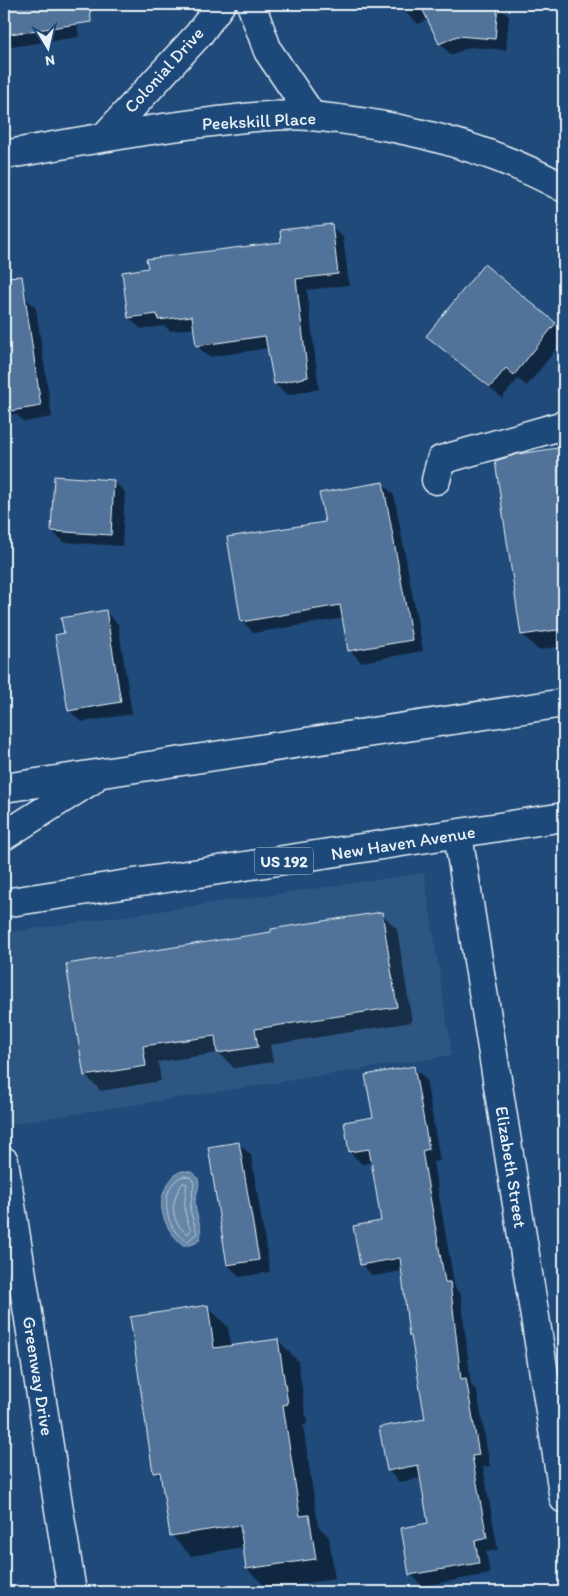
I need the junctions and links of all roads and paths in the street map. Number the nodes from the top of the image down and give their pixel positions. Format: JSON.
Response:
{"nodes":[{"id":1,"x":221,"y":4,"type":"edge"},
{"id":2,"x":251,"y":4,"type":"edge"},
{"id":3,"x":312,"y":116,"type":"junction"},
{"id":4,"x":106,"y":136,"type":"junction"},
{"id":5,"x":4,"y":156,"type":"edge"},
{"id":6,"x":564,"y":188,"type":"edge"},
{"id":7,"x":564,"y":425,"type":"edge"},
{"id":8,"x":436,"y":480,"type":"dead end"},
{"id":9,"x":564,"y":703,"type":"edge"},
{"id":10,"x":102,"y":774,"type":"junction"},
{"id":11,"x":4,"y":788,"type":"edge"},
{"id":12,"x":564,"y":818,"type":"edge"},
{"id":13,"x":458,"y":835,"type":"junction"},
{"id":14,"x":4,"y":836,"type":"edge"},
{"id":15,"x":4,"y":902,"type":"edge"},
{"id":16,"x":4,"y":1161,"type":"edge"},
{"id":17,"x":564,"y":1499,"type":"edge"},
{"id":18,"x":72,"y":1592,"type":"edge"}],
"edges":[{"from":1,"to":4,"type":"street","name":"Colonial Drive"},
{"from":2,"to":3,"type":"street"},
{"from":3,"to":4,"type":"street","name":"Peekskill Place"},
{"from":3,"to":6,"type":"street","name":"Peekskill Place"},
{"from":4,"to":5,"type":"street","name":"Peekskill Place"},
{"from":7,"to":8,"type":"street"},
{"from":9,"to":10,"type":"street"},
{"from":10,"to":11,"type":"street"},
{"from":10,"to":14,"type":"street"},
{"from":12,"to":13,"type":"street","name":"New Haven Avenue","number":"US 192"},
{"from":13,"to":15,"type":"street","name":"New Haven Avenue","number":"US 192"},
{"from":13,"to":17,"type":"street","name":"Elizabeth Street"},
{"from":16,"to":18,"type":"street","name":"Greenway Drive"}]}
